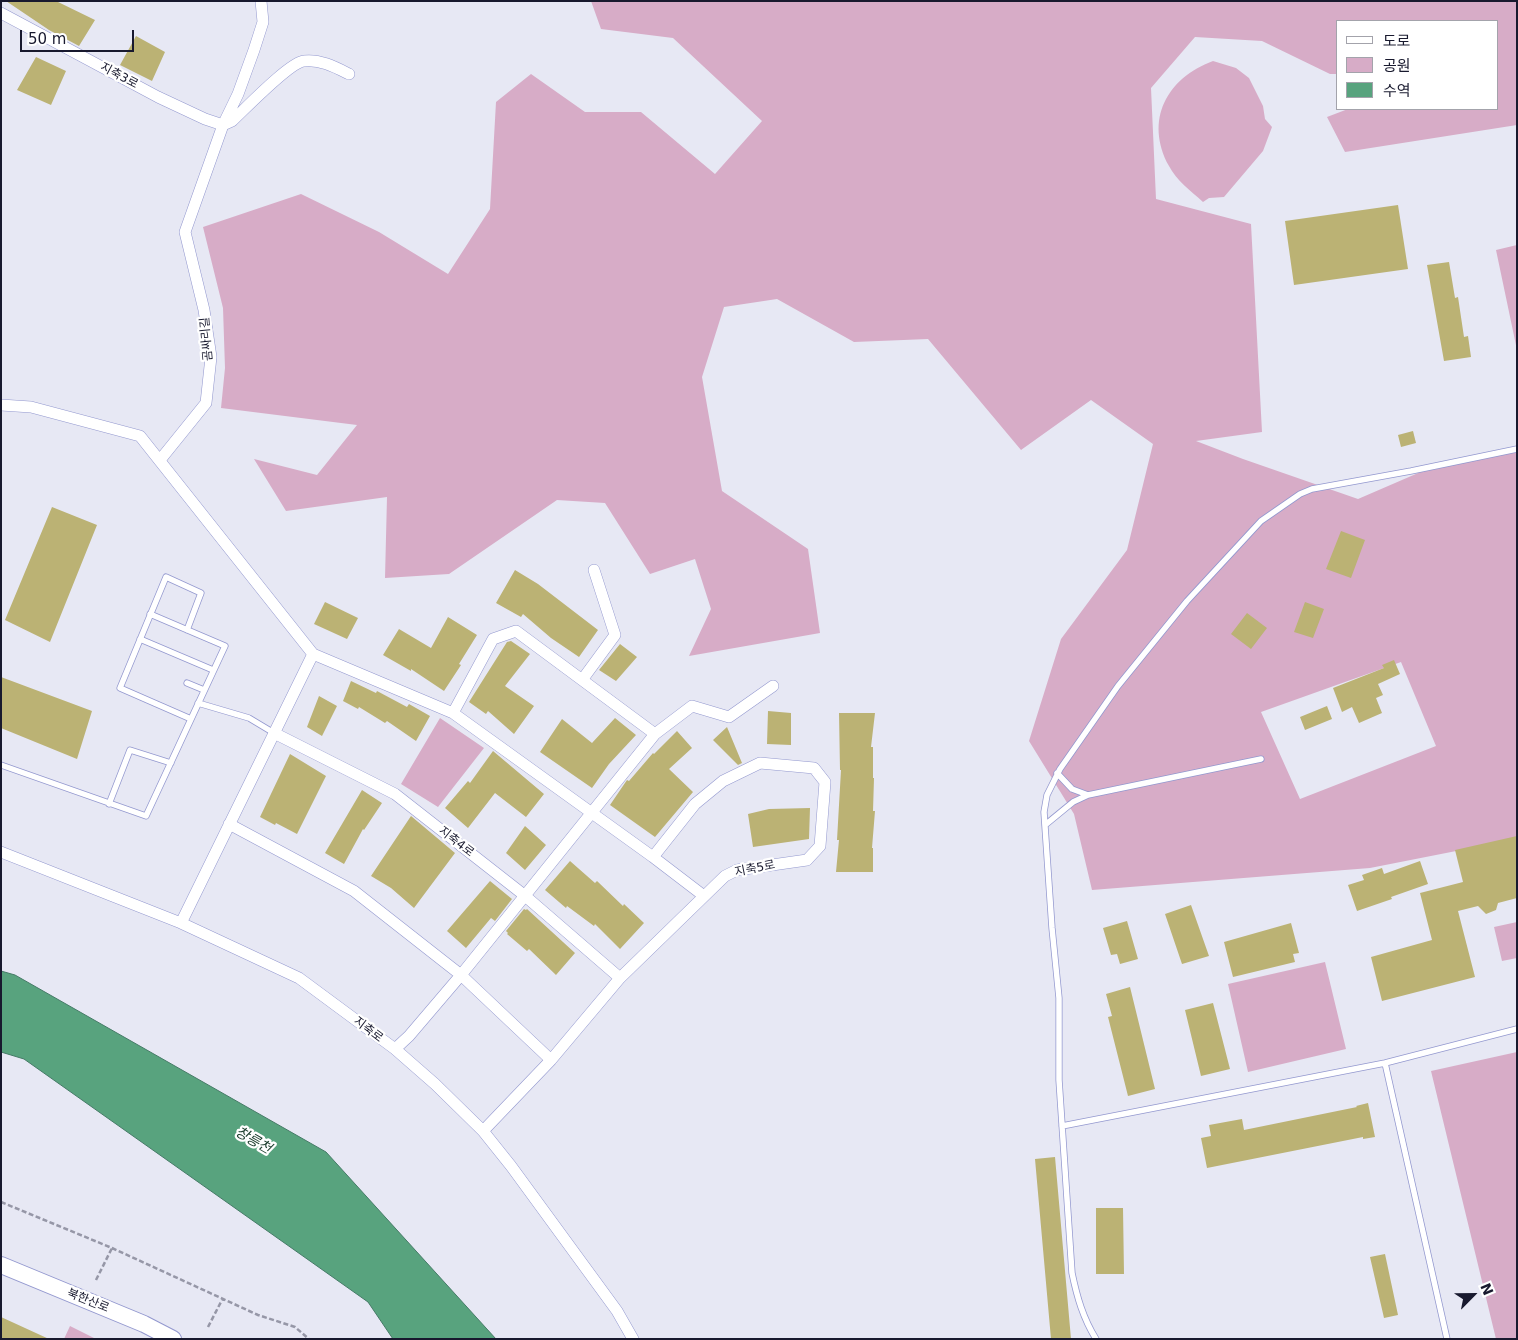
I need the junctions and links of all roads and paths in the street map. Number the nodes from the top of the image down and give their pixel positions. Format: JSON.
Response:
{"nodes":[{"id":1,"x":260,"y":1,"type":"edge"},
{"id":2,"x":1,"y":13,"type":"edge"},
{"id":3,"x":349,"y":74,"type":"dead end"},
{"id":4,"x":223,"y":125,"type":"junction"},
{"id":5,"x":1,"y":406,"type":"edge"},
{"id":6,"x":1517,"y":449,"type":"edge"},
{"id":7,"x":160,"y":460,"type":"junction"},
{"id":8,"x":594,"y":570,"type":"dead end"},
{"id":9,"x":150,"y":614,"type":"junction"},
{"id":10,"x":187,"y":630,"type":"junction"},
{"id":11,"x":140,"y":639,"type":"junction"},
{"id":12,"x":313,"y":654,"type":"junction"},
{"id":13,"x":214,"y":670,"type":"junction"},
{"id":14,"x":582,"y":680,"type":"junction"},
{"id":15,"x":187,"y":683,"type":"dead end"},
{"id":16,"x":773,"y":686,"type":"dead end"},
{"id":17,"x":204,"y":690,"type":"junction"},
{"id":18,"x":198,"y":703,"type":"junction"},
{"id":19,"x":453,"y":713,"type":"junction"},
{"id":20,"x":191,"y":719,"type":"junction"},
{"id":21,"x":274,"y":733,"type":"junction"},
{"id":22,"x":655,"y":734,"type":"junction"},
{"id":23,"x":1261,"y":759,"type":"dead end"},
{"id":24,"x":170,"y":763,"type":"junction"},
{"id":25,"x":1,"y":765,"type":"edge"},
{"id":26,"x":1058,"y":773,"type":"junction"},
{"id":27,"x":1088,"y":795,"type":"junction"},
{"id":28,"x":110,"y":804,"type":"junction"},
{"id":29,"x":591,"y":814,"type":"junction"},
{"id":30,"x":229,"y":824,"type":"junction"},
{"id":31,"x":1045,"y":825,"type":"junction"},
{"id":32,"x":1,"y":852,"type":"edge"},
{"id":33,"x":653,"y":857,"type":"junction"},
{"id":34,"x":524,"y":895,"type":"junction"},
{"id":35,"x":704,"y":896,"type":"junction"},
{"id":36,"x":181,"y":923,"type":"junction"},
{"id":37,"x":461,"y":975,"type":"junction"},
{"id":38,"x":620,"y":978,"type":"junction"},
{"id":39,"x":1517,"y":1029,"type":"edge"},
{"id":40,"x":395,"y":1049,"type":"junction"},
{"id":41,"x":551,"y":1060,"type":"junction"},
{"id":42,"x":1385,"y":1063,"type":"junction"},
{"id":43,"x":1062,"y":1126,"type":"junction"},
{"id":44,"x":483,"y":1131,"type":"junction"},
{"id":45,"x":1,"y":1202,"type":"edge"},
{"id":46,"x":112,"y":1248,"type":"junction"},
{"id":47,"x":1,"y":1265,"type":"edge"},
{"id":48,"x":96,"y":1280,"type":"dead end"},
{"id":49,"x":223,"y":1298,"type":"junction"},
{"id":50,"x":208,"y":1327,"type":"dead end"},
{"id":51,"x":173,"y":1339,"type":"edge"},
{"id":52,"x":309,"y":1339,"type":"edge"},
{"id":53,"x":633,"y":1339,"type":"edge"},
{"id":54,"x":1096,"y":1339,"type":"edge"},
{"id":55,"x":1447,"y":1339,"type":"edge"}],
"edges":[{"from":1,"to":4,"type":"street","name":"곰싸리길"},
{"from":2,"to":4,"type":"street","name":"지축3로"},
{"from":3,"to":4,"type":"street"},
{"from":4,"to":7,"type":"street","name":"곰싸리길"},
{"from":5,"to":7,"type":"street"},
{"from":6,"to":26,"type":"lane"},
{"from":7,"to":12,"type":"street"},
{"from":8,"to":14,"type":"street"},
{"from":9,"to":10,"type":"lane"},
{"from":9,"to":10,"type":"lane"},
{"from":9,"to":11,"type":"lane"},
{"from":10,"to":13,"type":"lane"},
{"from":11,"to":13,"type":"lane"},
{"from":11,"to":20,"type":"lane"},
{"from":12,"to":19,"type":"street"},
{"from":12,"to":21,"type":"street"},
{"from":13,"to":17,"type":"lane"},
{"from":14,"to":19,"type":"street"},
{"from":14,"to":22,"type":"street"},
{"from":15,"to":17,"type":"lane"},
{"from":16,"to":22,"type":"street"},
{"from":17,"to":18,"type":"lane"},
{"from":18,"to":20,"type":"lane"},
{"from":18,"to":21,"type":"lane"},
{"from":19,"to":29,"type":"street"},
{"from":20,"to":24,"type":"lane"},
{"from":21,"to":30,"type":"street"},
{"from":21,"to":34,"type":"street","name":"지축4로"},
{"from":22,"to":29,"type":"street"},
{"from":23,"to":27,"type":"lane"},
{"from":24,"to":28,"type":"lane"},
{"from":24,"to":28,"type":"lane"},
{"from":25,"to":28,"type":"lane"},
{"from":26,"to":27,"type":"lane"},
{"from":26,"to":31,"type":"lane"},
{"from":27,"to":31,"type":"lane"},
{"from":29,"to":33,"type":"street"},
{"from":29,"to":34,"type":"street"},
{"from":30,"to":36,"type":"street"},
{"from":30,"to":37,"type":"street"},
{"from":31,"to":43,"type":"lane"},
{"from":32,"to":36,"type":"street","name":"지축로"},
{"from":33,"to":35,"type":"street"},
{"from":33,"to":35,"type":"street","name":"지축5로"},
{"from":34,"to":37,"type":"street"},
{"from":34,"to":38,"type":"street","name":"지축4로"},
{"from":35,"to":38,"type":"street","name":"지축5로"},
{"from":36,"to":40,"type":"street","name":"지축로"},
{"from":37,"to":40,"type":"street"},
{"from":37,"to":41,"type":"street"},
{"from":38,"to":41,"type":"street","name":"지축5로"},
{"from":39,"to":42,"type":"lane"},
{"from":40,"to":44,"type":"street","name":"지축로"},
{"from":41,"to":44,"type":"street","name":"지축5로"},
{"from":42,"to":43,"type":"lane"},
{"from":42,"to":55,"type":"lane"},
{"from":43,"to":54,"type":"lane"},
{"from":44,"to":53,"type":"street","name":"지축로"},
{"from":45,"to":46,"type":"path"},
{"from":46,"to":48,"type":"path"},
{"from":46,"to":49,"type":"path"},
{"from":47,"to":51,"type":"main road","name":"북한산로"},
{"from":49,"to":50,"type":"path"},
{"from":49,"to":52,"type":"path"}]}
